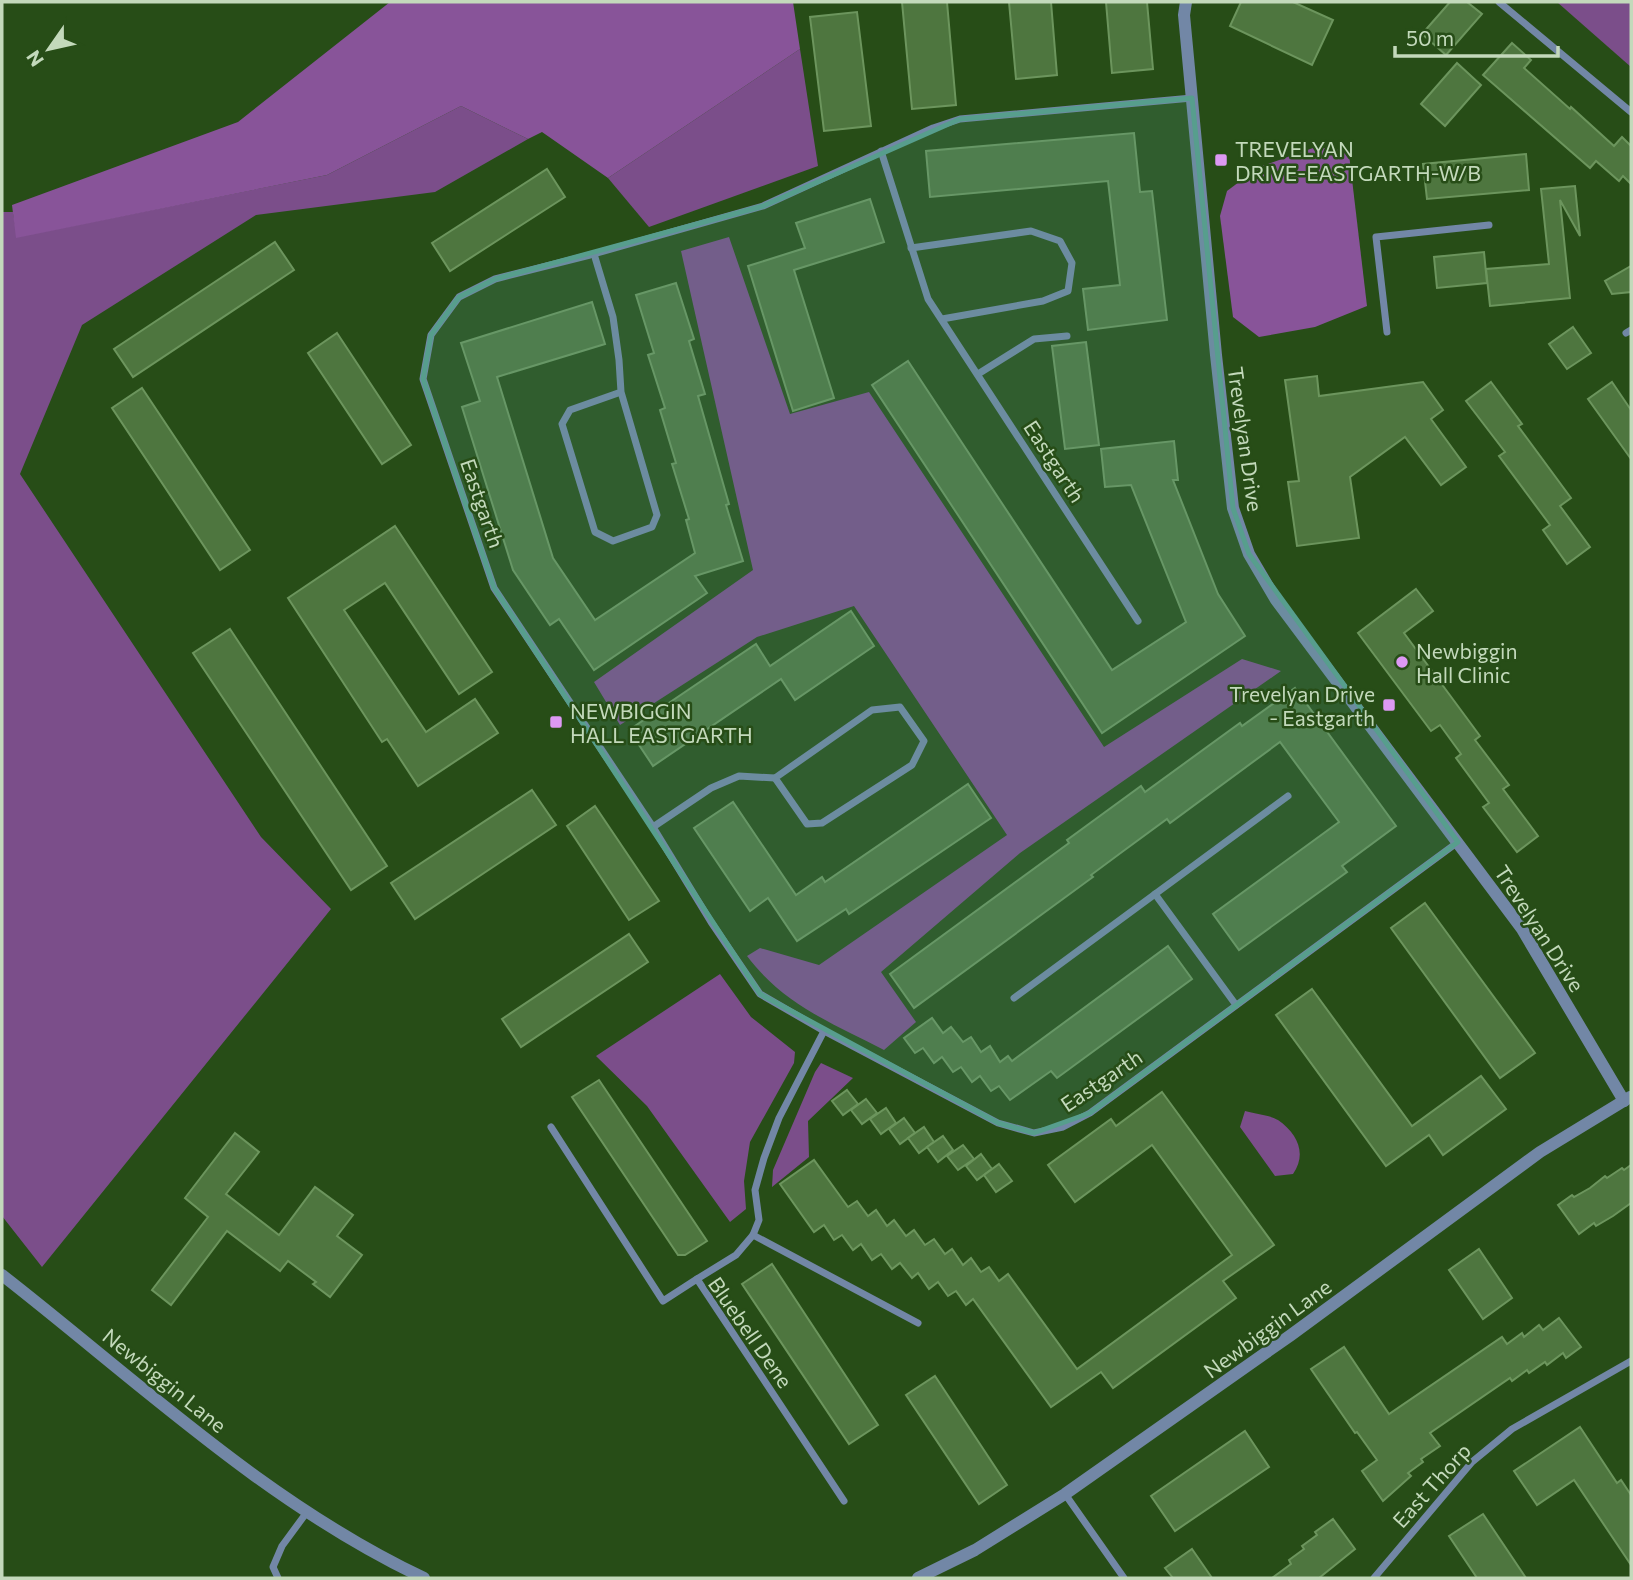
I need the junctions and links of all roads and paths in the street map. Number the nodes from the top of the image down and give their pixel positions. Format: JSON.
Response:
{"nodes":[{"id":1,"x":1186,"y":2,"type":"edge"},
{"id":2,"x":1499,"y":2,"type":"edge"},
{"id":3,"x":1192,"y":98,"type":"junction"},
{"id":4,"x":1631,"y":112,"type":"edge"},
{"id":5,"x":881,"y":151,"type":"junction"},
{"id":6,"x":1489,"y":225,"type":"dead end"},
{"id":7,"x":911,"y":248,"type":"junction"},
{"id":8,"x":594,"y":254,"type":"junction"},
{"id":9,"x":942,"y":320,"type":"junction"},
{"id":10,"x":1387,"y":332,"type":"dead end"},
{"id":11,"x":1067,"y":336,"type":"dead end"},
{"id":12,"x":978,"y":373,"type":"junction"},
{"id":13,"x":621,"y":392,"type":"junction"},
{"id":14,"x":1138,"y":621,"type":"dead end"},
{"id":15,"x":775,"y":778,"type":"junction"},
{"id":16,"x":1288,"y":796,"type":"dead end"},
{"id":17,"x":653,"y":827,"type":"junction"},
{"id":18,"x":1458,"y":842,"type":"junction"},
{"id":19,"x":1155,"y":894,"type":"junction"},
{"id":20,"x":1014,"y":998,"type":"dead end"},
{"id":21,"x":1236,"y":1005,"type":"junction"},
{"id":22,"x":824,"y":1031,"type":"junction"},
{"id":23,"x":1628,"y":1099,"type":"edge"},
{"id":24,"x":551,"y":1127,"type":"dead end"},
{"id":25,"x":753,"y":1235,"type":"junction"},
{"id":26,"x":2,"y":1275,"type":"edge"},
{"id":27,"x":697,"y":1279,"type":"junction"},
{"id":28,"x":918,"y":1322,"type":"dead end"},
{"id":29,"x":1631,"y":1361,"type":"edge"},
{"id":30,"x":1065,"y":1494,"type":"junction"},
{"id":31,"x":844,"y":1501,"type":"dead end"},
{"id":32,"x":307,"y":1512,"type":"junction"},
{"id":33,"x":278,"y":1578,"type":"edge"},
{"id":34,"x":424,"y":1578,"type":"edge"},
{"id":35,"x":918,"y":1578,"type":"edge"},
{"id":36,"x":1124,"y":1578,"type":"edge"},
{"id":37,"x":1374,"y":1578,"type":"edge"}],
"edges":[{"from":1,"to":3,"type":"street","name":"Trevelyan Drive"},
{"from":2,"to":4,"type":"street"},
{"from":3,"to":5,"type":"street","name":"Eastgarth"},
{"from":3,"to":18,"type":"street","name":"Trevelyan Drive"},
{"from":5,"to":7,"type":"street","name":"Eastgarth"},
{"from":5,"to":8,"type":"street","name":"Eastgarth"},
{"from":6,"to":10,"type":"street"},
{"from":7,"to":9,"type":"street","name":"Eastgarth"},
{"from":7,"to":9,"type":"street"},
{"from":8,"to":13,"type":"street"},
{"from":8,"to":17,"type":"street","name":"Eastgarth"},
{"from":9,"to":12,"type":"street","name":"Eastgarth"},
{"from":11,"to":12,"type":"street"},
{"from":12,"to":14,"type":"street","name":"Eastgarth"},
{"from":13,"to":13,"type":"street"},
{"from":15,"to":15,"type":"street"},
{"from":15,"to":17,"type":"street"},
{"from":16,"to":19,"type":"street"},
{"from":17,"to":22,"type":"street","name":"Eastgarth"},
{"from":18,"to":21,"type":"street","name":"Eastgarth"},
{"from":18,"to":23,"type":"street","name":"Trevelyan Drive"},
{"from":19,"to":20,"type":"street"},
{"from":19,"to":21,"type":"street"},
{"from":21,"to":22,"type":"street","name":"Eastgarth"},
{"from":22,"to":25,"type":"street"},
{"from":23,"to":30,"type":"street","name":"Newbiggin Lane"},
{"from":24,"to":27,"type":"street","name":"Bluebell Dene"},
{"from":25,"to":27,"type":"street"},
{"from":25,"to":28,"type":"street"},
{"from":26,"to":32,"type":"street","name":"Newbiggin Lane"},
{"from":27,"to":31,"type":"street","name":"Bluebell Dene"},
{"from":29,"to":37,"type":"street","name":"East Thorp"},
{"from":30,"to":35,"type":"street","name":"Newbiggin Lane"},
{"from":30,"to":36,"type":"street"},
{"from":32,"to":33,"type":"street"},
{"from":32,"to":34,"type":"street","name":"Newbiggin Lane"}]}
